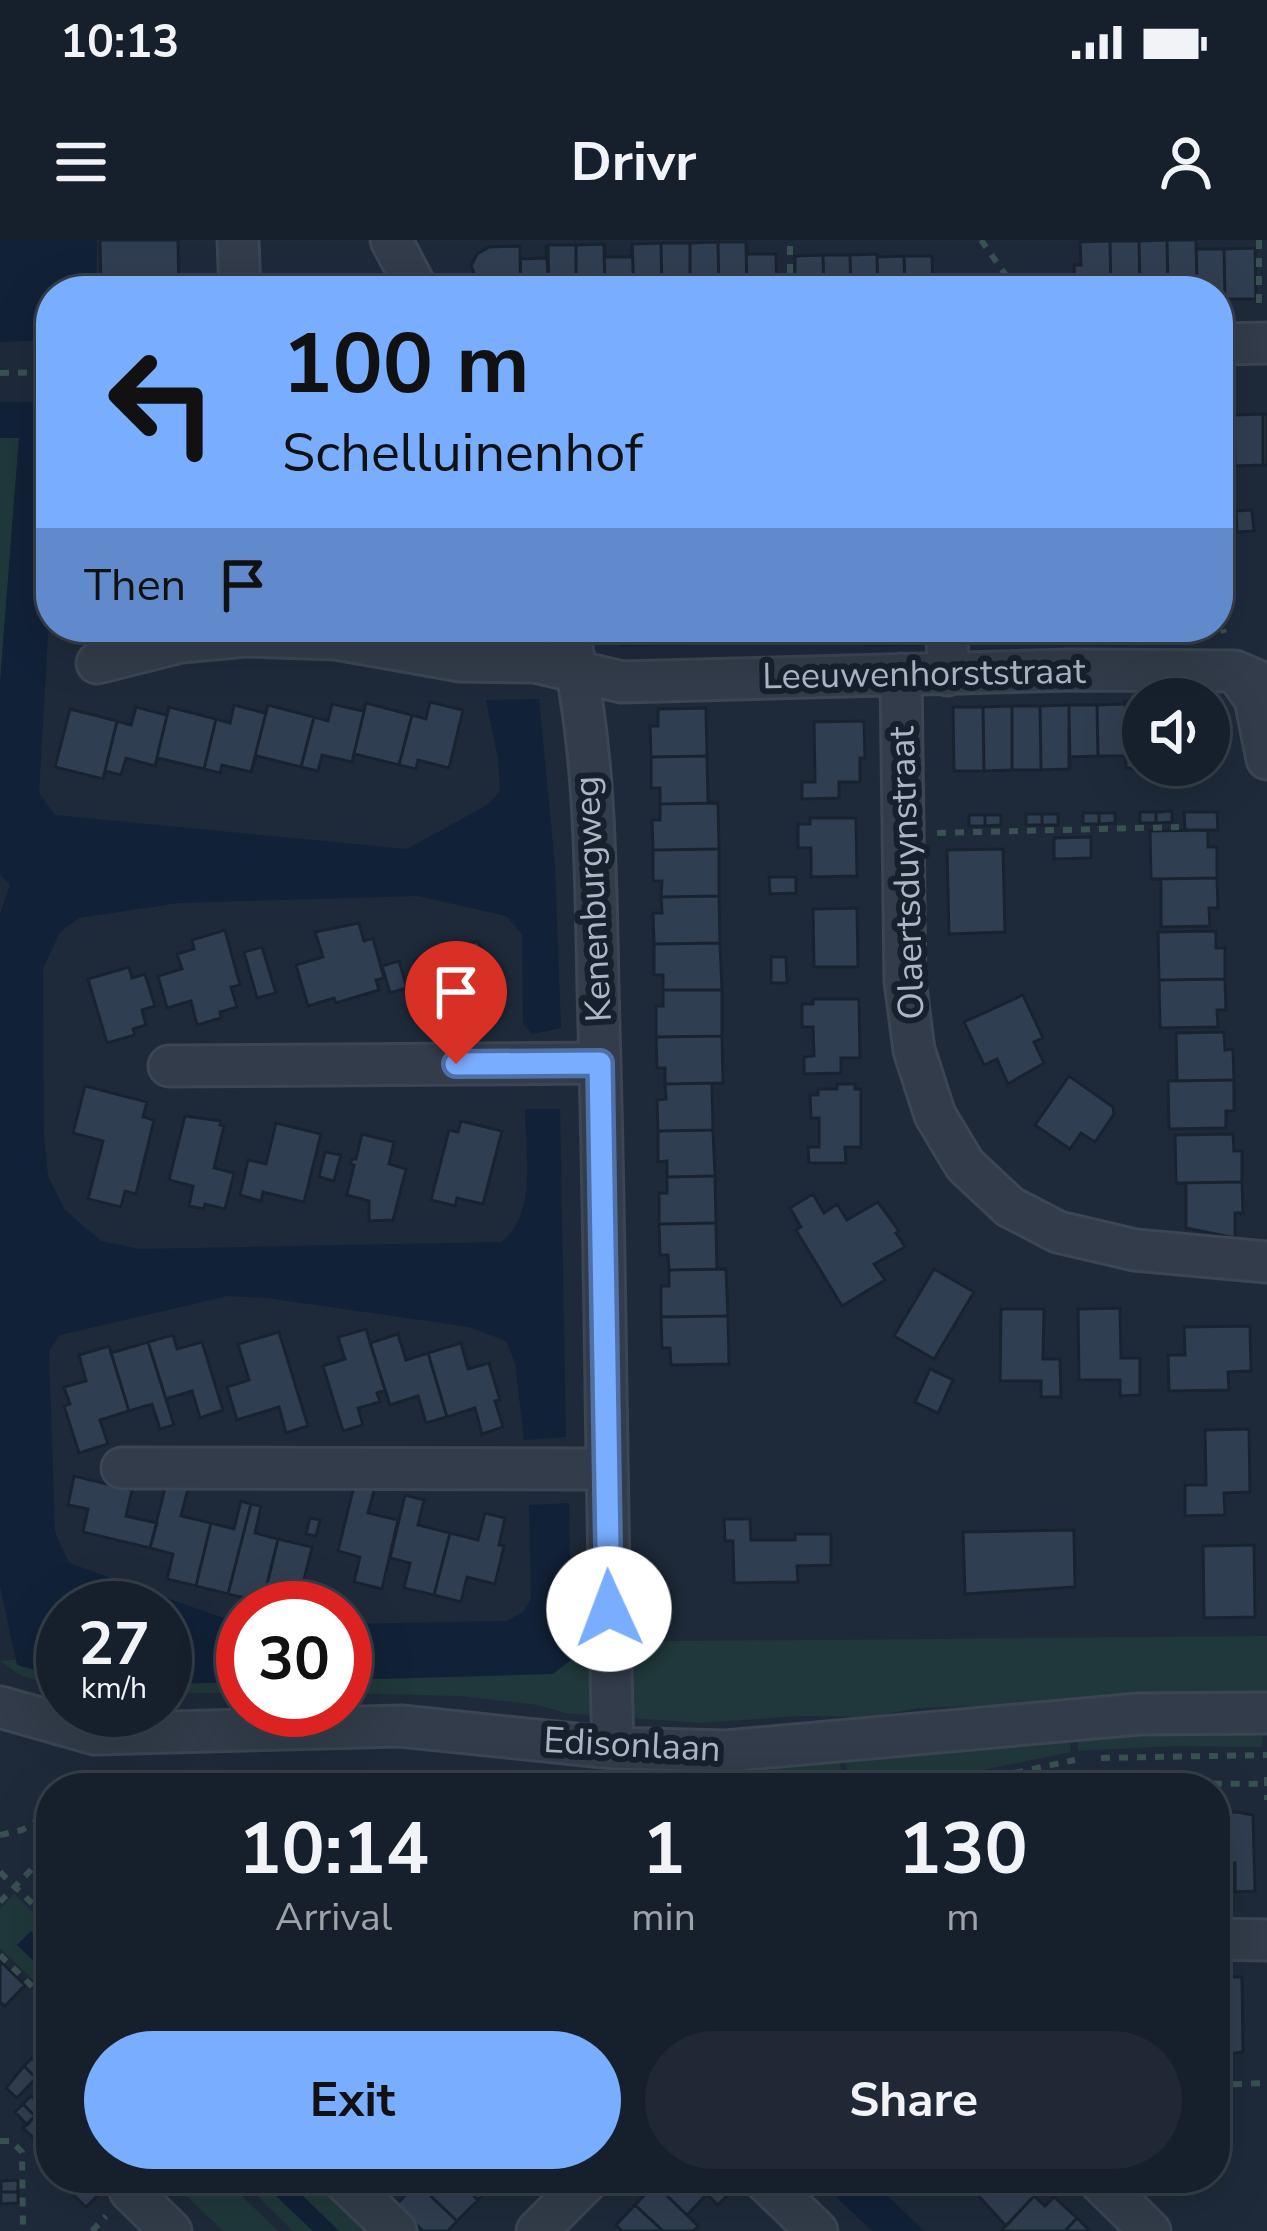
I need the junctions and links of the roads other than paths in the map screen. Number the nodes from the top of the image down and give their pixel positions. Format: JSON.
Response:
{"nodes":[{"id":1,"x":238,"y":240,"type":"edge"},
{"id":2,"x":391,"y":240,"type":"edge"},
{"id":3,"x":239,"y":276,"type":"edge"},
{"id":4,"x":410,"y":276,"type":"edge"},
{"id":5,"x":1263,"y":343,"type":"edge"},
{"id":6,"x":1233,"y":344,"type":"edge"},
{"id":7,"x":190,"y":642,"type":"edge"},
{"id":8,"x":353,"y":642,"type":"edge"},
{"id":9,"x":571,"y":642,"type":"edge"},
{"id":10,"x":947,"y":642,"type":"edge"},
{"id":11,"x":97,"y":663,"type":"dead end"},
{"id":12,"x":578,"y":672,"type":"junction"},
{"id":13,"x":902,"y":674,"type":"junction"},
{"id":14,"x":948,"y":675,"type":"junction"},
{"id":15,"x":1251,"y":678,"type":"edge"},
{"id":16,"x":1267,"y":759,"type":"edge"},
{"id":17,"x":600,"y":1063,"type":"junction"},
{"id":18,"x":169,"y":1066,"type":"dead end"},
{"id":19,"x":1267,"y":1262,"type":"edge"},
{"id":20,"x":122,"y":1468,"type":"dead end"},
{"id":21,"x":604,"y":1469,"type":"junction"},
{"id":22,"x":0,"y":1707,"type":"edge"},
{"id":23,"x":1267,"y":1713,"type":"edge"},
{"id":24,"x":614,"y":1748,"type":"junction"},
{"id":25,"x":725,"y":1770,"type":"edge"},
{"id":26,"x":1230,"y":1939,"type":"edge"},
{"id":27,"x":1267,"y":1940,"type":"edge"},
{"id":28,"x":132,"y":2193,"type":"edge"},
{"id":29,"x":357,"y":2193,"type":"edge"},
{"id":30,"x":575,"y":2193,"type":"edge"},
{"id":31,"x":778,"y":2193,"type":"edge"},
{"id":32,"x":1111,"y":2193,"type":"edge"},
{"id":33,"x":171,"y":2231,"type":"edge"},
{"id":34,"x":396,"y":2231,"type":"edge"},
{"id":35,"x":537,"y":2231,"type":"edge"},
{"id":36,"x":817,"y":2231,"type":"edge"},
{"id":37,"x":1150,"y":2231,"type":"edge"}],
"edges":[{"from":1,"to":3,"type":"street"},
{"from":2,"to":4,"type":"street"},
{"from":5,"to":6,"type":"street"},
{"from":7,"to":11,"type":"street","name":"Leeuwenhorststraat"},
{"from":8,"to":12,"type":"street","name":"Leeuwenhorststraat"},
{"from":9,"to":12,"type":"street","name":"Kenenburgweg"},
{"from":10,"to":14,"type":"street"},
{"from":12,"to":13,"type":"street","name":"Leeuwenhorststraat"},
{"from":12,"to":17,"type":"street","name":"Kenenburgweg"},
{"from":13,"to":14,"type":"street","name":"Leeuwenhorststraat"},
{"from":13,"to":19,"type":"street","name":"Olaertsduynstraat"},
{"from":14,"to":15,"type":"street","name":"Leeuwenhorststraat"},
{"from":15,"to":16,"type":"street"},
{"from":17,"to":18,"type":"street"},
{"from":17,"to":21,"type":"street","name":"Kenenburgweg"},
{"from":20,"to":21,"type":"street"},
{"from":21,"to":24,"type":"street","name":"Kenenburgweg"},
{"from":22,"to":24,"type":"street","name":"Edisonlaan"},
{"from":23,"to":25,"type":"street","name":"Edisonlaan"},
{"from":24,"to":25,"type":"street","name":"Edisonlaan"},
{"from":26,"to":27,"type":"street"},
{"from":28,"to":33,"type":"street"},
{"from":29,"to":34,"type":"street"},
{"from":30,"to":35,"type":"street"},
{"from":31,"to":36,"type":"street"},
{"from":32,"to":37,"type":"street"}]}
